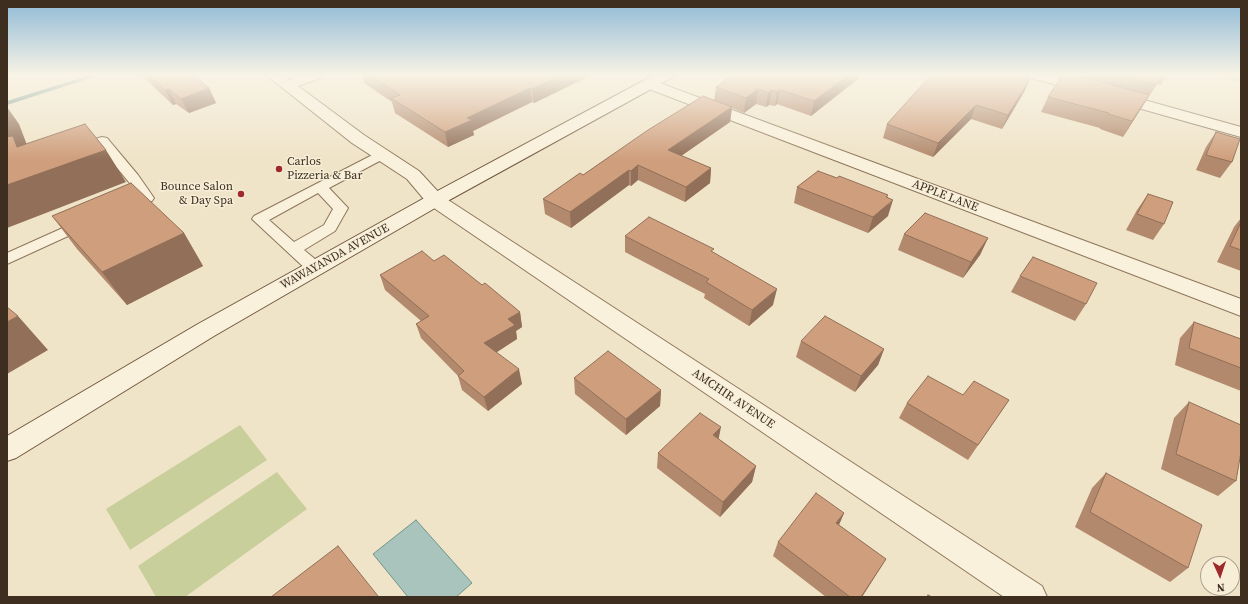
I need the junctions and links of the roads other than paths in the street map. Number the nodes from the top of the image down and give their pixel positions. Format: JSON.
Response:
{"nodes":[{"id":1,"x":310,"y":102,"type":"edge"},
{"id":2,"x":615,"y":102,"type":"edge"},
{"id":3,"x":697,"y":102,"type":"edge"},
{"id":4,"x":1134,"y":102,"type":"edge"},
{"id":5,"x":1241,"y":132,"type":"edge"},
{"id":6,"x":66,"y":152,"type":"edge"},
{"id":7,"x":382,"y":154,"type":"junction"},
{"id":8,"x":320,"y":187,"type":"junction"},
{"id":9,"x":435,"y":200,"type":"junction"},
{"id":10,"x":112,"y":212,"type":"edge"},
{"id":11,"x":98,"y":217,"type":"edge"},
{"id":12,"x":293,"y":249,"type":"junction"},
{"id":13,"x":7,"y":259,"type":"edge"},
{"id":14,"x":315,"y":268,"type":"junction"},
{"id":15,"x":1241,"y":308,"type":"edge"},
{"id":16,"x":7,"y":450,"type":"edge"},
{"id":17,"x":1031,"y":597,"type":"edge"}],
"edges":[{"from":1,"to":7,"type":"street","name":"AMCHIR AVENUE"},
{"from":2,"to":9,"type":"street","name":"WAWAYANDA AVENUE"},
{"from":3,"to":15,"type":"street","name":"APPLE LANE"},
{"from":4,"to":5,"type":"street"},
{"from":6,"to":10,"type":"lane"},
{"from":7,"to":8,"type":"lane"},
{"from":7,"to":9,"type":"street","name":"AMCHIR AVENUE"},
{"from":8,"to":12,"type":"lane"},
{"from":8,"to":12,"type":"lane"},
{"from":9,"to":14,"type":"street","name":"WAWAYANDA AVENUE"},
{"from":9,"to":17,"type":"street","name":"AMCHIR AVENUE"},
{"from":11,"to":13,"type":"lane"},
{"from":12,"to":14,"type":"lane"},
{"from":14,"to":16,"type":"street","name":"WAWAYANDA AVENUE"}]}
